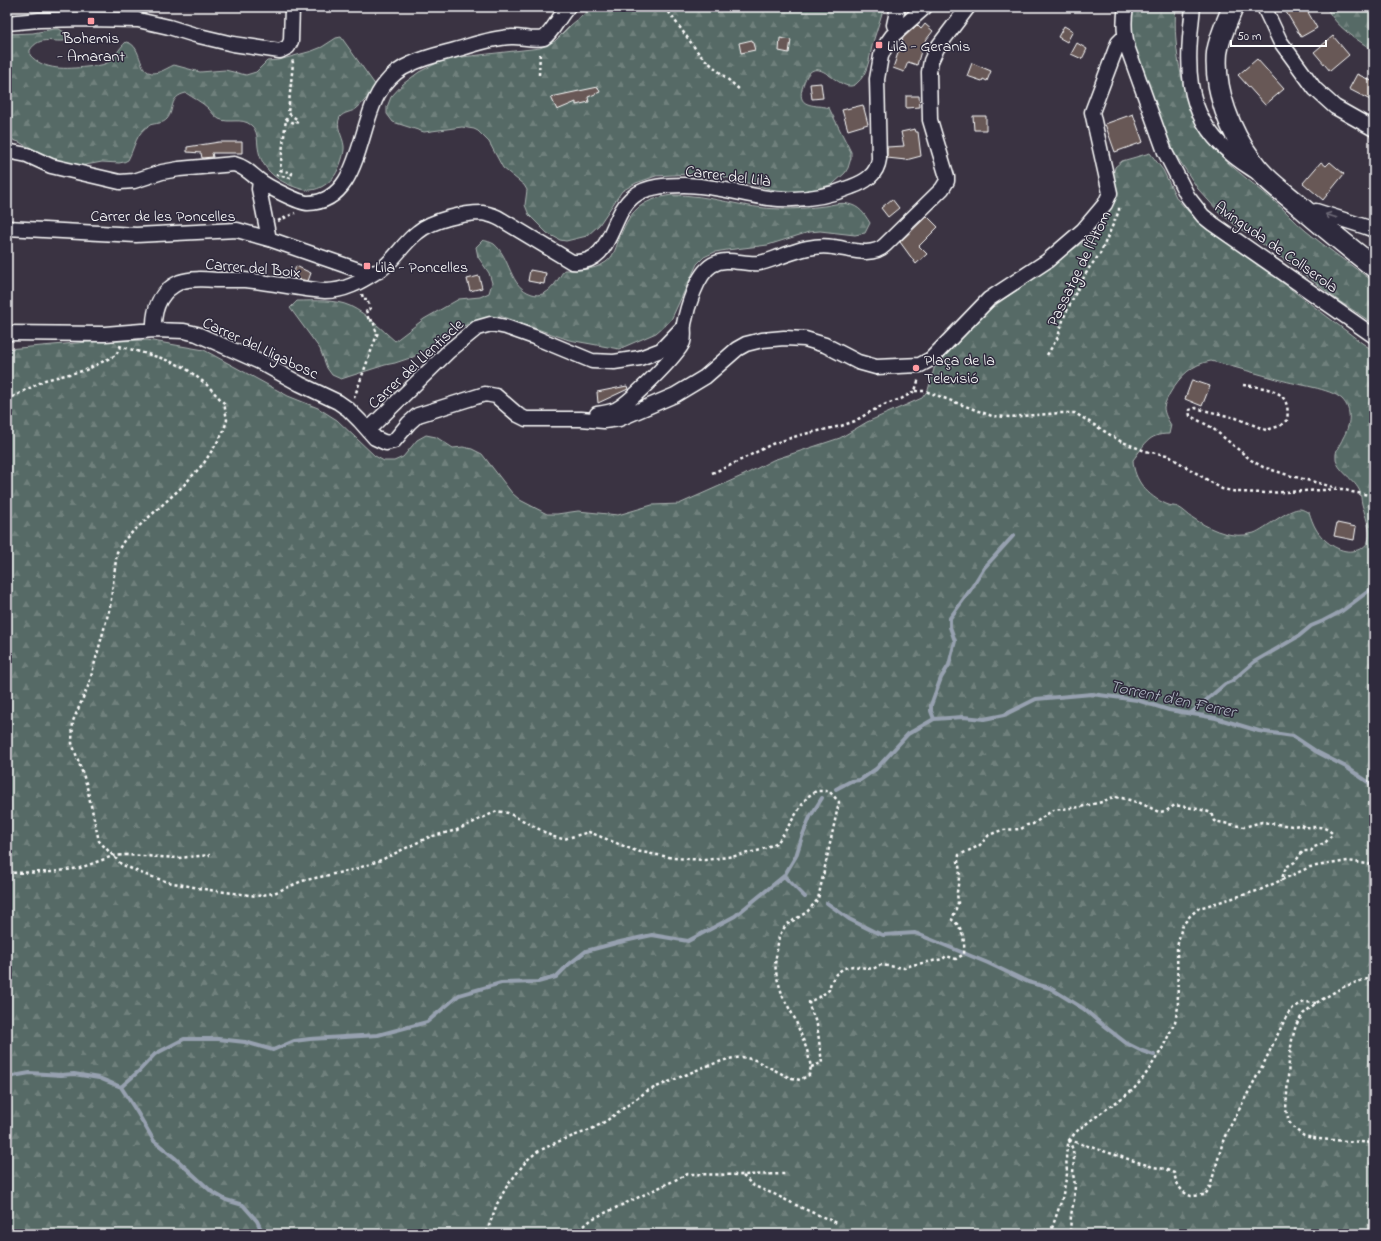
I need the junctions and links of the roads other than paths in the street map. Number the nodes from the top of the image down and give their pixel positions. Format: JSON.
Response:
{"nodes":[{"id":1,"x":84,"y":7,"type":"edge"},
{"id":2,"x":292,"y":7,"type":"edge"},
{"id":3,"x":568,"y":7,"type":"edge"},
{"id":4,"x":898,"y":7,"type":"edge"},
{"id":5,"x":926,"y":7,"type":"edge"},
{"id":6,"x":968,"y":7,"type":"edge"},
{"id":7,"x":1126,"y":7,"type":"edge"},
{"id":8,"x":1193,"y":7,"type":"edge"},
{"id":9,"x":1232,"y":7,"type":"edge"},
{"id":10,"x":1264,"y":7,"type":"edge"},
{"id":11,"x":95,"y":19,"type":"junction"},
{"id":12,"x":7,"y":23,"type":"edge"},
{"id":13,"x":898,"y":31,"type":"junction"},
{"id":14,"x":1124,"y":37,"type":"junction"},
{"id":15,"x":1374,"y":129,"type":"edge"},
{"id":16,"x":7,"y":152,"type":"edge"},
{"id":17,"x":1269,"y":180,"type":"junction"},
{"id":18,"x":260,"y":181,"type":"junction"},
{"id":19,"x":1311,"y":216,"type":"junction"},
{"id":20,"x":1352,"y":223,"type":"junction"},
{"id":21,"x":7,"y":228,"type":"edge"},
{"id":22,"x":1374,"y":230,"type":"edge"},
{"id":23,"x":1336,"y":237,"type":"junction"},
{"id":24,"x":270,"y":239,"type":"junction"},
{"id":25,"x":1374,"y":267,"type":"edge"},
{"id":26,"x":377,"y":272,"type":"junction"},
{"id":27,"x":684,"y":326,"type":"junction"},
{"id":28,"x":154,"y":330,"type":"junction"},
{"id":29,"x":7,"y":333,"type":"edge"},
{"id":30,"x":1374,"y":336,"type":"edge"},
{"id":31,"x":581,"y":419,"type":"junction"},
{"id":32,"x":369,"y":429,"type":"junction"}],
"edges":[{"from":1,"to":11,"type":"street"},
{"from":2,"to":11,"type":"street"},
{"from":3,"to":18,"type":"street"},
{"from":4,"to":13,"type":"street"},
{"from":5,"to":13,"type":"street","name":"Carrer del Lilà"},
{"from":6,"to":27,"type":"street"},
{"from":7,"to":14,"type":"street"},
{"from":8,"to":17,"type":"street"},
{"from":9,"to":17,"type":"street"},
{"from":10,"to":15,"type":"street"},
{"from":11,"to":12,"type":"street"},
{"from":13,"to":26,"type":"street","name":"Carrer del Lilà"},
{"from":14,"to":30,"type":"street","name":"Avinguda de Collserola"},
{"from":14,"to":31,"type":"street"},
{"from":16,"to":18,"type":"street"},
{"from":17,"to":19,"type":"street"},
{"from":18,"to":24,"type":"street"},
{"from":20,"to":19,"type":"street","one_way":true},
{"from":19,"to":23,"type":"street"},
{"from":20,"to":22,"type":"street"},
{"from":20,"to":23,"type":"street"},
{"from":21,"to":24,"type":"street","name":"Carrer de les Poncelles"},
{"from":23,"to":25,"type":"street"},
{"from":24,"to":26,"type":"street"},
{"from":26,"to":28,"type":"street","name":"Carrer del Boix"},
{"from":27,"to":31,"type":"street"},
{"from":27,"to":32,"type":"street","name":"Carrer del Llentiscle"},
{"from":28,"to":29,"type":"street","name":"Carrer del Lligabosc"},
{"from":28,"to":32,"type":"street","name":"Carrer del Lligabosc"},
{"from":31,"to":32,"type":"street","name":"Carrer del Lligabosc"}]}
